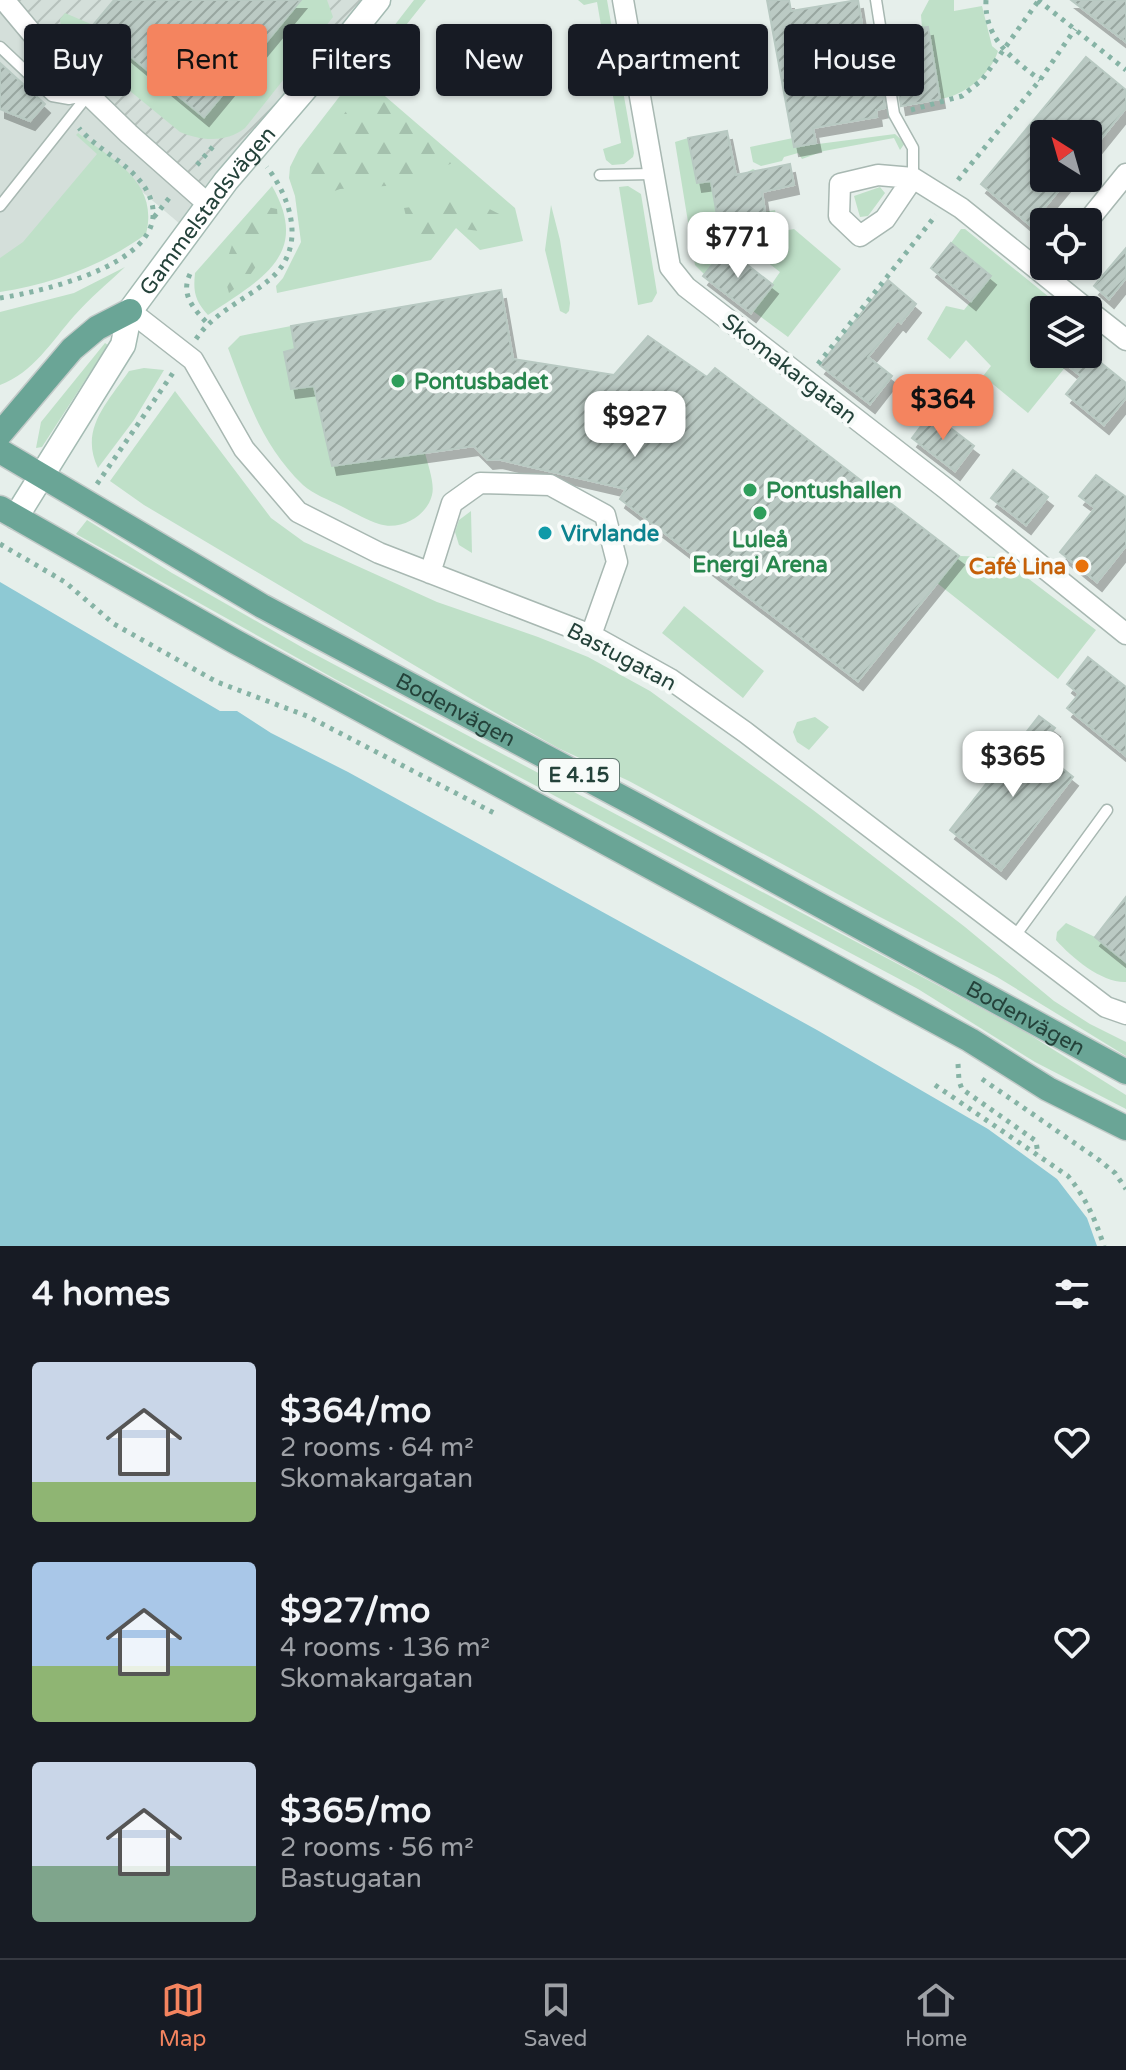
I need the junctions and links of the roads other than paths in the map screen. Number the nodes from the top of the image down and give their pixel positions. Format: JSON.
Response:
{"nodes":[{"id":1,"x":4,"y":0,"type":"edge"},
{"id":2,"x":378,"y":0,"type":"edge"},
{"id":3,"x":623,"y":0,"type":"edge"},
{"id":4,"x":876,"y":0,"type":"edge"},
{"id":5,"x":24,"y":24,"type":"edge"},
{"id":6,"x":0,"y":47,"type":"edge"},
{"id":7,"x":24,"y":70,"type":"edge"},
{"id":8,"x":52,"y":96,"type":"edge"},
{"id":9,"x":83,"y":96,"type":"edge"},
{"id":10,"x":87,"y":96,"type":"edge"},
{"id":11,"x":89,"y":96,"type":"edge"},
{"id":12,"x":652,"y":174,"type":"junction"},
{"id":13,"x":1126,"y":174,"type":"edge"},
{"id":14,"x":600,"y":175,"type":"dead end"},
{"id":15,"x":913,"y":178,"type":"joint"},
{"id":16,"x":208,"y":204,"type":"junction"},
{"id":17,"x":0,"y":206,"type":"edge"},
{"id":18,"x":1098,"y":208,"type":"edge"},
{"id":19,"x":1030,"y":259,"type":"edge"},
{"id":20,"x":1056,"y":280,"type":"edge"},
{"id":21,"x":1073,"y":296,"type":"edge"},
{"id":22,"x":130,"y":311,"type":"junction"},
{"id":23,"x":1102,"y":321,"type":"edge"},
{"id":24,"x":1126,"y":340,"type":"edge"},
{"id":25,"x":0,"y":434,"type":"edge"},
{"id":26,"x":0,"y":451,"type":"edge"},
{"id":27,"x":42,"y":476,"type":"junction"},
{"id":28,"x":8,"y":512,"type":"edge"},
{"id":29,"x":430,"y":573,"type":"junction"},
{"id":30,"x":1126,"y":634,"type":"edge"},
{"id":31,"x":591,"y":635,"type":"junction"},
{"id":32,"x":1107,"y":810,"type":"dead end"},
{"id":33,"x":1015,"y":936,"type":"junction"},
{"id":34,"x":1126,"y":1014,"type":"edge"},
{"id":35,"x":1126,"y":1072,"type":"edge"},
{"id":36,"x":1126,"y":1128,"type":"edge"}],
"edges":[{"from":1,"to":5,"type":"street"},
{"from":2,"to":16,"type":"street","name":"Gammelstadsvägen"},
{"from":3,"to":12,"type":"street","name":"Skomakargatan"},
{"from":4,"to":15,"type":"lane"},
{"from":6,"to":7,"type":"lane"},
{"from":8,"to":9,"type":"lane"},
{"from":10,"to":17,"type":"lane"},
{"from":11,"to":16,"type":"street"},
{"from":12,"to":14,"type":"lane"},
{"from":12,"to":30,"type":"street","name":"Skomakargatan"},
{"from":13,"to":18,"type":"street"},
{"from":15,"to":19,"type":"street"},
{"from":16,"to":22,"type":"street","name":"Gammelstadsvägen"},
{"from":20,"to":21,"type":"street"},
{"from":22,"to":25,"type":"main road"},
{"from":22,"to":27,"type":"street"},
{"from":22,"to":29,"type":"street","name":"Bastugatan"},
{"from":23,"to":24,"type":"street"},
{"from":26,"to":27,"type":"main road","name":"Bodenvägen","number":"E 4.15"},
{"from":27,"to":28,"type":"street"},
{"from":27,"to":35,"type":"main road","name":"Bodenvägen","number":"E 4.15"},
{"from":28,"to":36,"type":"main road","name":"Bodenvägen","number":"E 4.15"},
{"from":29,"to":31,"type":"street","name":"Bastugatan"},
{"from":29,"to":31,"type":"street"},
{"from":31,"to":33,"type":"street","name":"Bastugatan"},
{"from":32,"to":33,"type":"lane"},
{"from":33,"to":34,"type":"street","name":"Bastugatan"}]}
